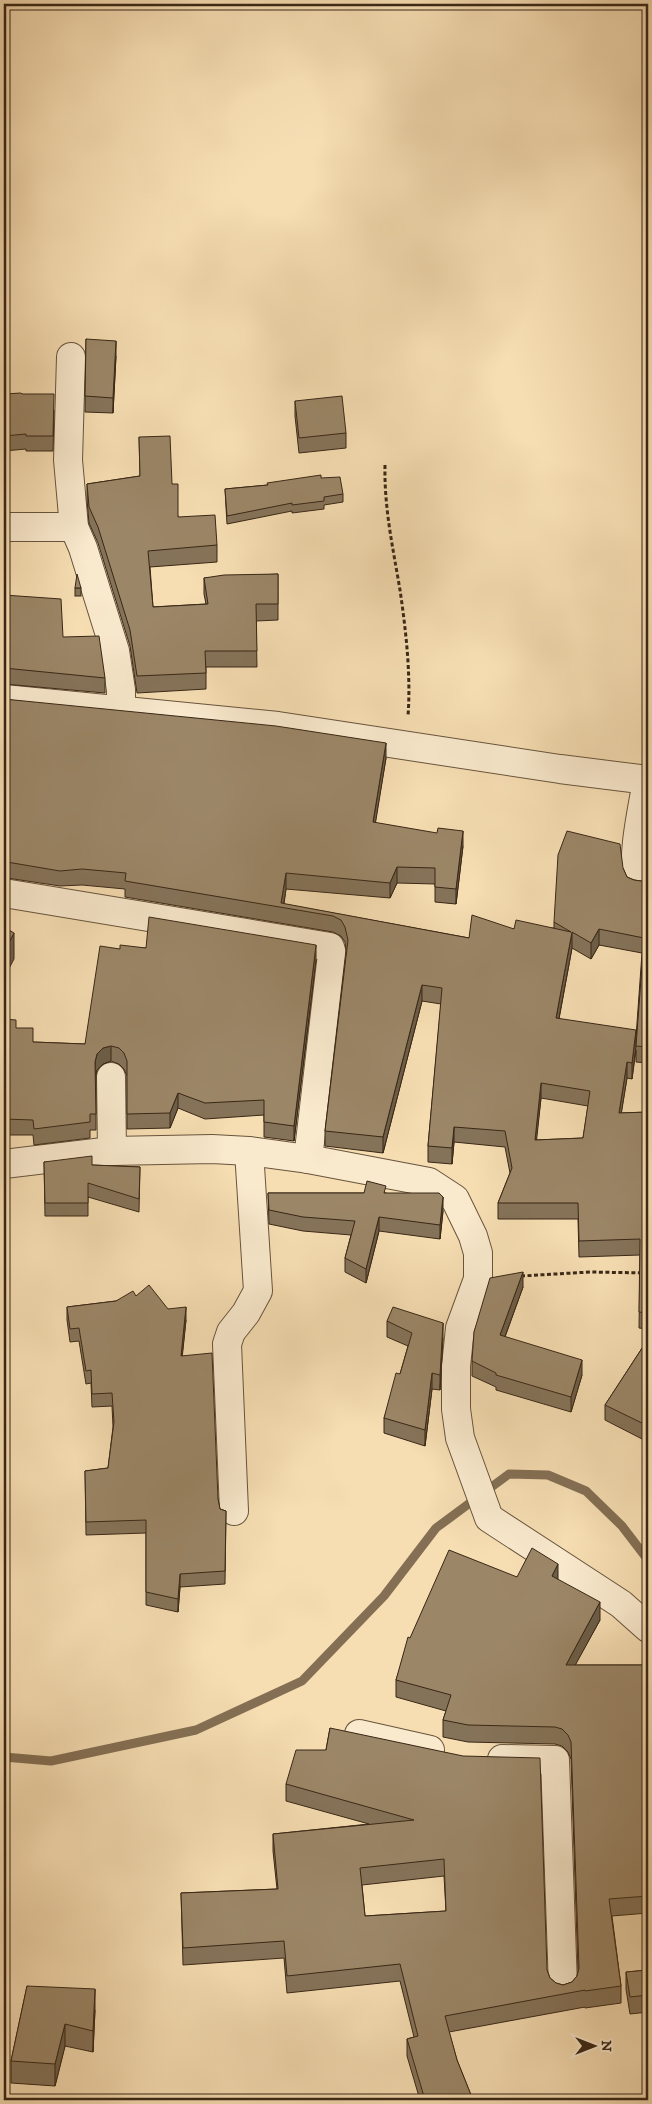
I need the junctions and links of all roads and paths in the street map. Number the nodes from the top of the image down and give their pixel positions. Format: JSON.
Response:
{"nodes":[{"id":1,"x":71,"y":357,"type":"dead end"},
{"id":2,"x":385,"y":465,"type":"dead end"},
{"id":3,"x":4,"y":526,"type":"edge"},
{"id":4,"x":74,"y":527,"type":"junction"},
{"id":5,"x":4,"y":699,"type":"edge"},
{"id":6,"x":121,"y":710,"type":"junction"},
{"id":7,"x":406,"y":744,"type":"junction"},
{"id":8,"x":648,"y":780,"type":"edge"},
{"id":9,"x":648,"y":883,"type":"edge"},
{"id":10,"x":4,"y":893,"type":"edge"},
{"id":11,"x":111,"y":1077,"type":"dead end"},
{"id":12,"x":112,"y":1151,"type":"junction"},
{"id":13,"x":249,"y":1151,"type":"junction"},
{"id":14,"x":308,"y":1159,"type":"junction"},
{"id":15,"x":4,"y":1164,"type":"edge"},
{"id":16,"x":648,"y":1273,"type":"edge"},
{"id":17,"x":478,"y":1279,"type":"junction"},
{"id":18,"x":234,"y":1511,"type":"dead end"},
{"id":19,"x":648,"y":1628,"type":"edge"},
{"id":20,"x":359,"y":1734,"type":"edge"},
{"id":21,"x":563,"y":1986,"type":"edge"}],
"edges":[{"from":1,"to":4,"type":"street"},
{"from":2,"to":7,"type":"path"},
{"from":3,"to":4,"type":"street"},
{"from":4,"to":6,"type":"street"},
{"from":5,"to":6,"type":"street"},
{"from":6,"to":7,"type":"street"},
{"from":7,"to":8,"type":"street"},
{"from":8,"to":9,"type":"street"},
{"from":10,"to":14,"type":"street"},
{"from":11,"to":12,"type":"street"},
{"from":12,"to":13,"type":"street"},
{"from":12,"to":15,"type":"street"},
{"from":13,"to":14,"type":"street"},
{"from":13,"to":18,"type":"street"},
{"from":14,"to":17,"type":"street"},
{"from":16,"to":17,"type":"path"},
{"from":17,"to":19,"type":"street"},
{"from":20,"to":21,"type":"street"}]}
